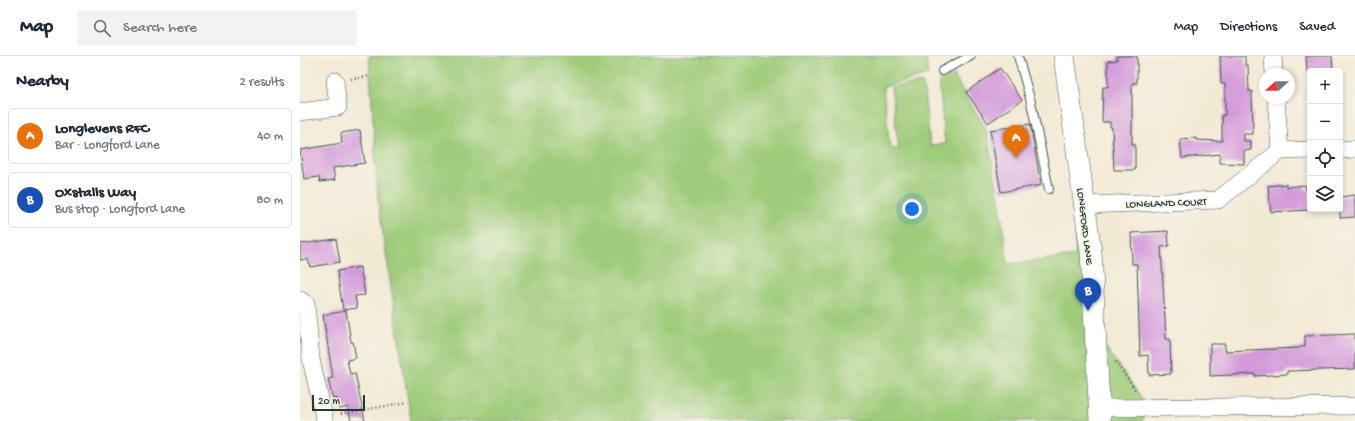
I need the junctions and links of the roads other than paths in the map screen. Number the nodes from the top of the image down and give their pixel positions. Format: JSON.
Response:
{"nodes":[{"id":1,"x":971,"y":56,"type":"edge"},
{"id":2,"x":1018,"y":56,"type":"edge"},
{"id":3,"x":1064,"y":56,"type":"edge"},
{"id":4,"x":1273,"y":56,"type":"edge"},
{"id":5,"x":1274,"y":68,"type":"edge"},
{"id":6,"x":942,"y":70,"type":"dead end"},
{"id":7,"x":335,"y":81,"type":"dead end"},
{"id":8,"x":1276,"y":104,"type":"edge"},
{"id":9,"x":300,"y":112,"type":"edge"},
{"id":10,"x":1307,"y":150,"type":"edge"},
{"id":11,"x":1343,"y":150,"type":"edge"},
{"id":12,"x":1355,"y":150,"type":"edge"},
{"id":13,"x":1280,"y":151,"type":"junction"},
{"id":14,"x":1049,"y":189,"type":"dead end"},
{"id":15,"x":1084,"y":205,"type":"junction"},
{"id":16,"x":300,"y":300,"type":"edge"},
{"id":17,"x":1355,"y":406,"type":"edge"},
{"id":18,"x":1100,"y":414,"type":"edge"},
{"id":19,"x":324,"y":419,"type":"edge"}],
"edges":[{"from":1,"to":6,"type":"lane"},
{"from":2,"to":14,"type":"lane"},
{"from":3,"to":15,"type":"street","name":"LONGFORD LANE"},
{"from":4,"to":5,"type":"street"},
{"from":7,"to":9,"type":"street"},
{"from":8,"to":13,"type":"street"},
{"from":10,"to":13,"type":"street"},
{"from":11,"to":12,"type":"street"},
{"from":13,"to":15,"type":"street","name":"LONGLAND COURT"},
{"from":15,"to":18,"type":"street","name":"LONGFORD LANE"},
{"from":16,"to":19,"type":"street"},
{"from":17,"to":18,"type":"street"}]}
